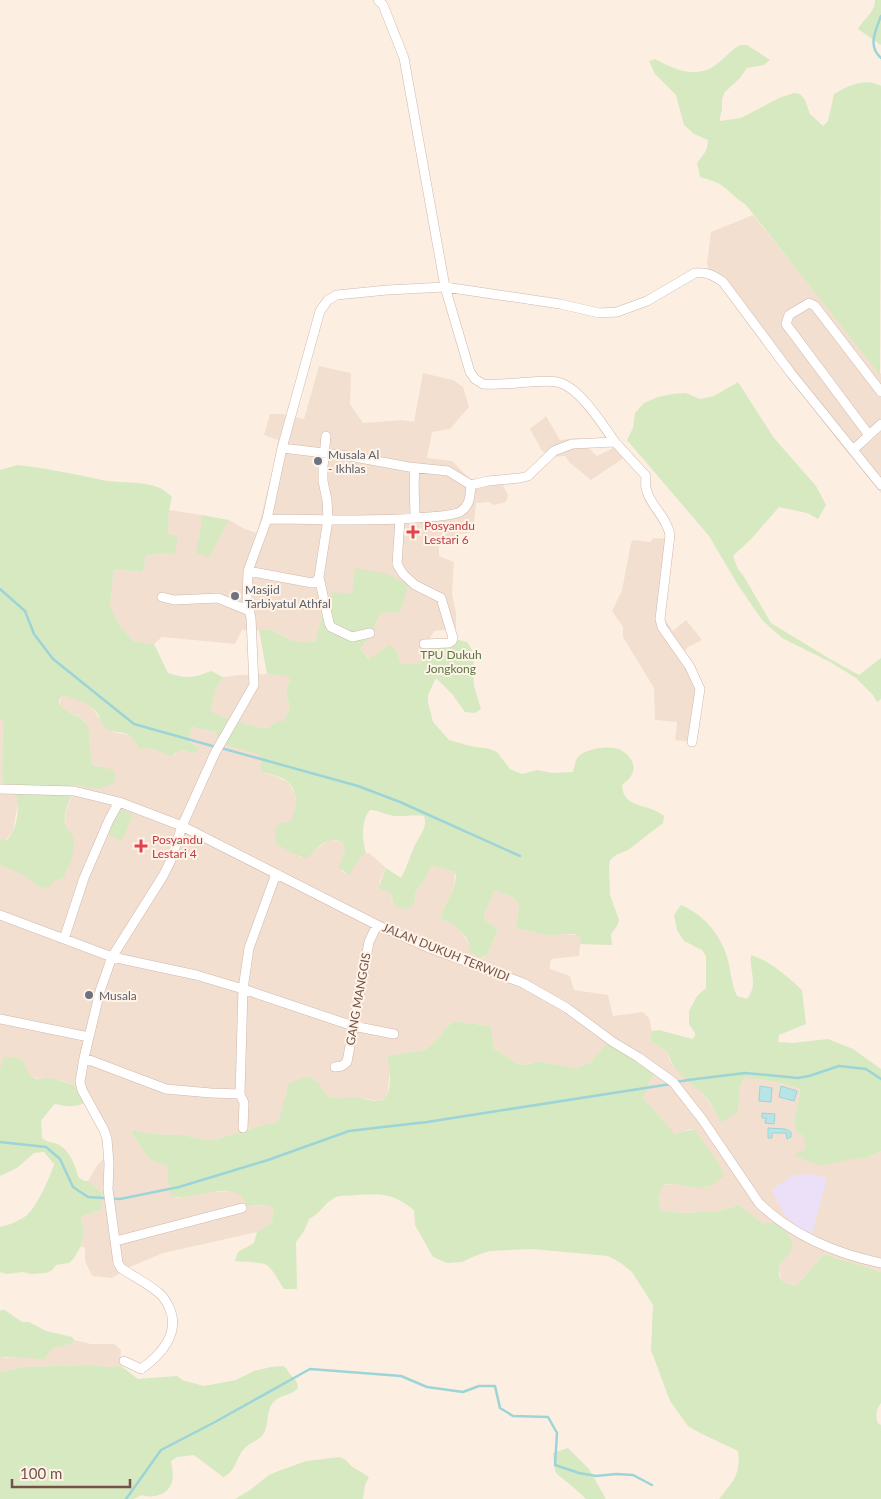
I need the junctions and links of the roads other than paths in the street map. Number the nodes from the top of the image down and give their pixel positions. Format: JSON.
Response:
{"nodes":[{"id":1,"x":378,"y":0,"type":"edge"},
{"id":2,"x":445,"y":287,"type":"junction"},
{"id":3,"x":881,"y":392,"type":"edge"},
{"id":4,"x":881,"y":424,"type":"edge"},
{"id":5,"x":869,"y":435,"type":"junction"},
{"id":6,"x":326,"y":436,"type":"dead end"},
{"id":7,"x":614,"y":442,"type":"junction"},
{"id":8,"x":282,"y":448,"type":"junction"},
{"id":9,"x":853,"y":450,"type":"junction"},
{"id":10,"x":324,"y":453,"type":"junction"},
{"id":11,"x":415,"y":468,"type":"junction"},
{"id":12,"x":471,"y":485,"type":"junction"},
{"id":13,"x":881,"y":485,"type":"edge"},
{"id":14,"x":267,"y":518,"type":"junction"},
{"id":15,"x":415,"y":518,"type":"junction"},
{"id":16,"x":328,"y":519,"type":"junction"},
{"id":17,"x":400,"y":519,"type":"junction"},
{"id":18,"x":248,"y":571,"type":"junction"},
{"id":19,"x":320,"y":577,"type":"junction"},
{"id":20,"x":162,"y":597,"type":"dead end"},
{"id":21,"x":250,"y":611,"type":"junction"},
{"id":22,"x":370,"y":633,"type":"dead end"},
{"id":23,"x":424,"y":644,"type":"dead end"},
{"id":24,"x":692,"y":742,"type":"dead end"},
{"id":25,"x":0,"y":789,"type":"edge"},
{"id":26,"x":119,"y":802,"type":"junction"},
{"id":27,"x":182,"y":826,"type":"junction"},
{"id":28,"x":276,"y":874,"type":"junction"},
{"id":29,"x":0,"y":914,"type":"edge"},
{"id":30,"x":377,"y":925,"type":"junction"},
{"id":31,"x":64,"y":939,"type":"junction"},
{"id":32,"x":112,"y":957,"type":"junction"},
{"id":33,"x":243,"y":989,"type":"junction"},
{"id":34,"x":0,"y":1019,"type":"edge"},
{"id":35,"x":353,"y":1026,"type":"junction"},
{"id":36,"x":394,"y":1034,"type":"dead end"},
{"id":37,"x":89,"y":1037,"type":"junction"},
{"id":38,"x":84,"y":1058,"type":"junction"},
{"id":39,"x":335,"y":1067,"type":"dead end"},
{"id":40,"x":240,"y":1094,"type":"junction"},
{"id":41,"x":243,"y":1128,"type":"dead end"},
{"id":42,"x":242,"y":1208,"type":"dead end"},
{"id":43,"x":116,"y":1240,"type":"junction"},
{"id":44,"x":881,"y":1263,"type":"edge"},
{"id":45,"x":124,"y":1361,"type":"dead end"}],
"edges":[{"from":1,"to":2,"type":"street"},
{"from":2,"to":7,"type":"street"},
{"from":2,"to":8,"type":"street"},
{"from":2,"to":9,"type":"street"},
{"from":3,"to":5,"type":"street"},
{"from":4,"to":5,"type":"street"},
{"from":5,"to":9,"type":"street"},
{"from":6,"to":10,"type":"street"},
{"from":7,"to":12,"type":"street"},
{"from":7,"to":24,"type":"street"},
{"from":8,"to":10,"type":"street"},
{"from":8,"to":14,"type":"street"},
{"from":9,"to":13,"type":"street"},
{"from":10,"to":11,"type":"street"},
{"from":10,"to":16,"type":"street"},
{"from":11,"to":12,"type":"street"},
{"from":11,"to":15,"type":"street"},
{"from":12,"to":15,"type":"street"},
{"from":14,"to":16,"type":"street"},
{"from":14,"to":18,"type":"street"},
{"from":15,"to":17,"type":"street"},
{"from":16,"to":17,"type":"street"},
{"from":16,"to":19,"type":"street"},
{"from":17,"to":23,"type":"street"},
{"from":18,"to":19,"type":"street"},
{"from":18,"to":21,"type":"street"},
{"from":19,"to":22,"type":"street"},
{"from":20,"to":21,"type":"street"},
{"from":21,"to":27,"type":"street"},
{"from":25,"to":26,"type":"street","name":"JALAN DUKUH TERWIDI"},
{"from":26,"to":27,"type":"street","name":"JALAN DUKUH TERWIDI"},
{"from":26,"to":31,"type":"street"},
{"from":27,"to":28,"type":"street","name":"JALAN DUKUH TERWIDI"},
{"from":27,"to":32,"type":"street"},
{"from":28,"to":30,"type":"street","name":"JALAN DUKUH TERWIDI"},
{"from":28,"to":33,"type":"street"},
{"from":29,"to":31,"type":"street"},
{"from":30,"to":35,"type":"street","name":"GANG MANGGIS"},
{"from":30,"to":44,"type":"street","name":"JALAN DUKUH TERWIDI"},
{"from":31,"to":32,"type":"street"},
{"from":32,"to":33,"type":"street"},
{"from":32,"to":37,"type":"street"},
{"from":33,"to":35,"type":"street"},
{"from":33,"to":40,"type":"street"},
{"from":34,"to":37,"type":"street"},
{"from":35,"to":36,"type":"street"},
{"from":35,"to":39,"type":"street","name":"GANG MANGGIS"},
{"from":37,"to":38,"type":"street"},
{"from":38,"to":40,"type":"street"},
{"from":38,"to":43,"type":"street"},
{"from":40,"to":41,"type":"street"},
{"from":42,"to":43,"type":"street"},
{"from":43,"to":45,"type":"street"}]}
